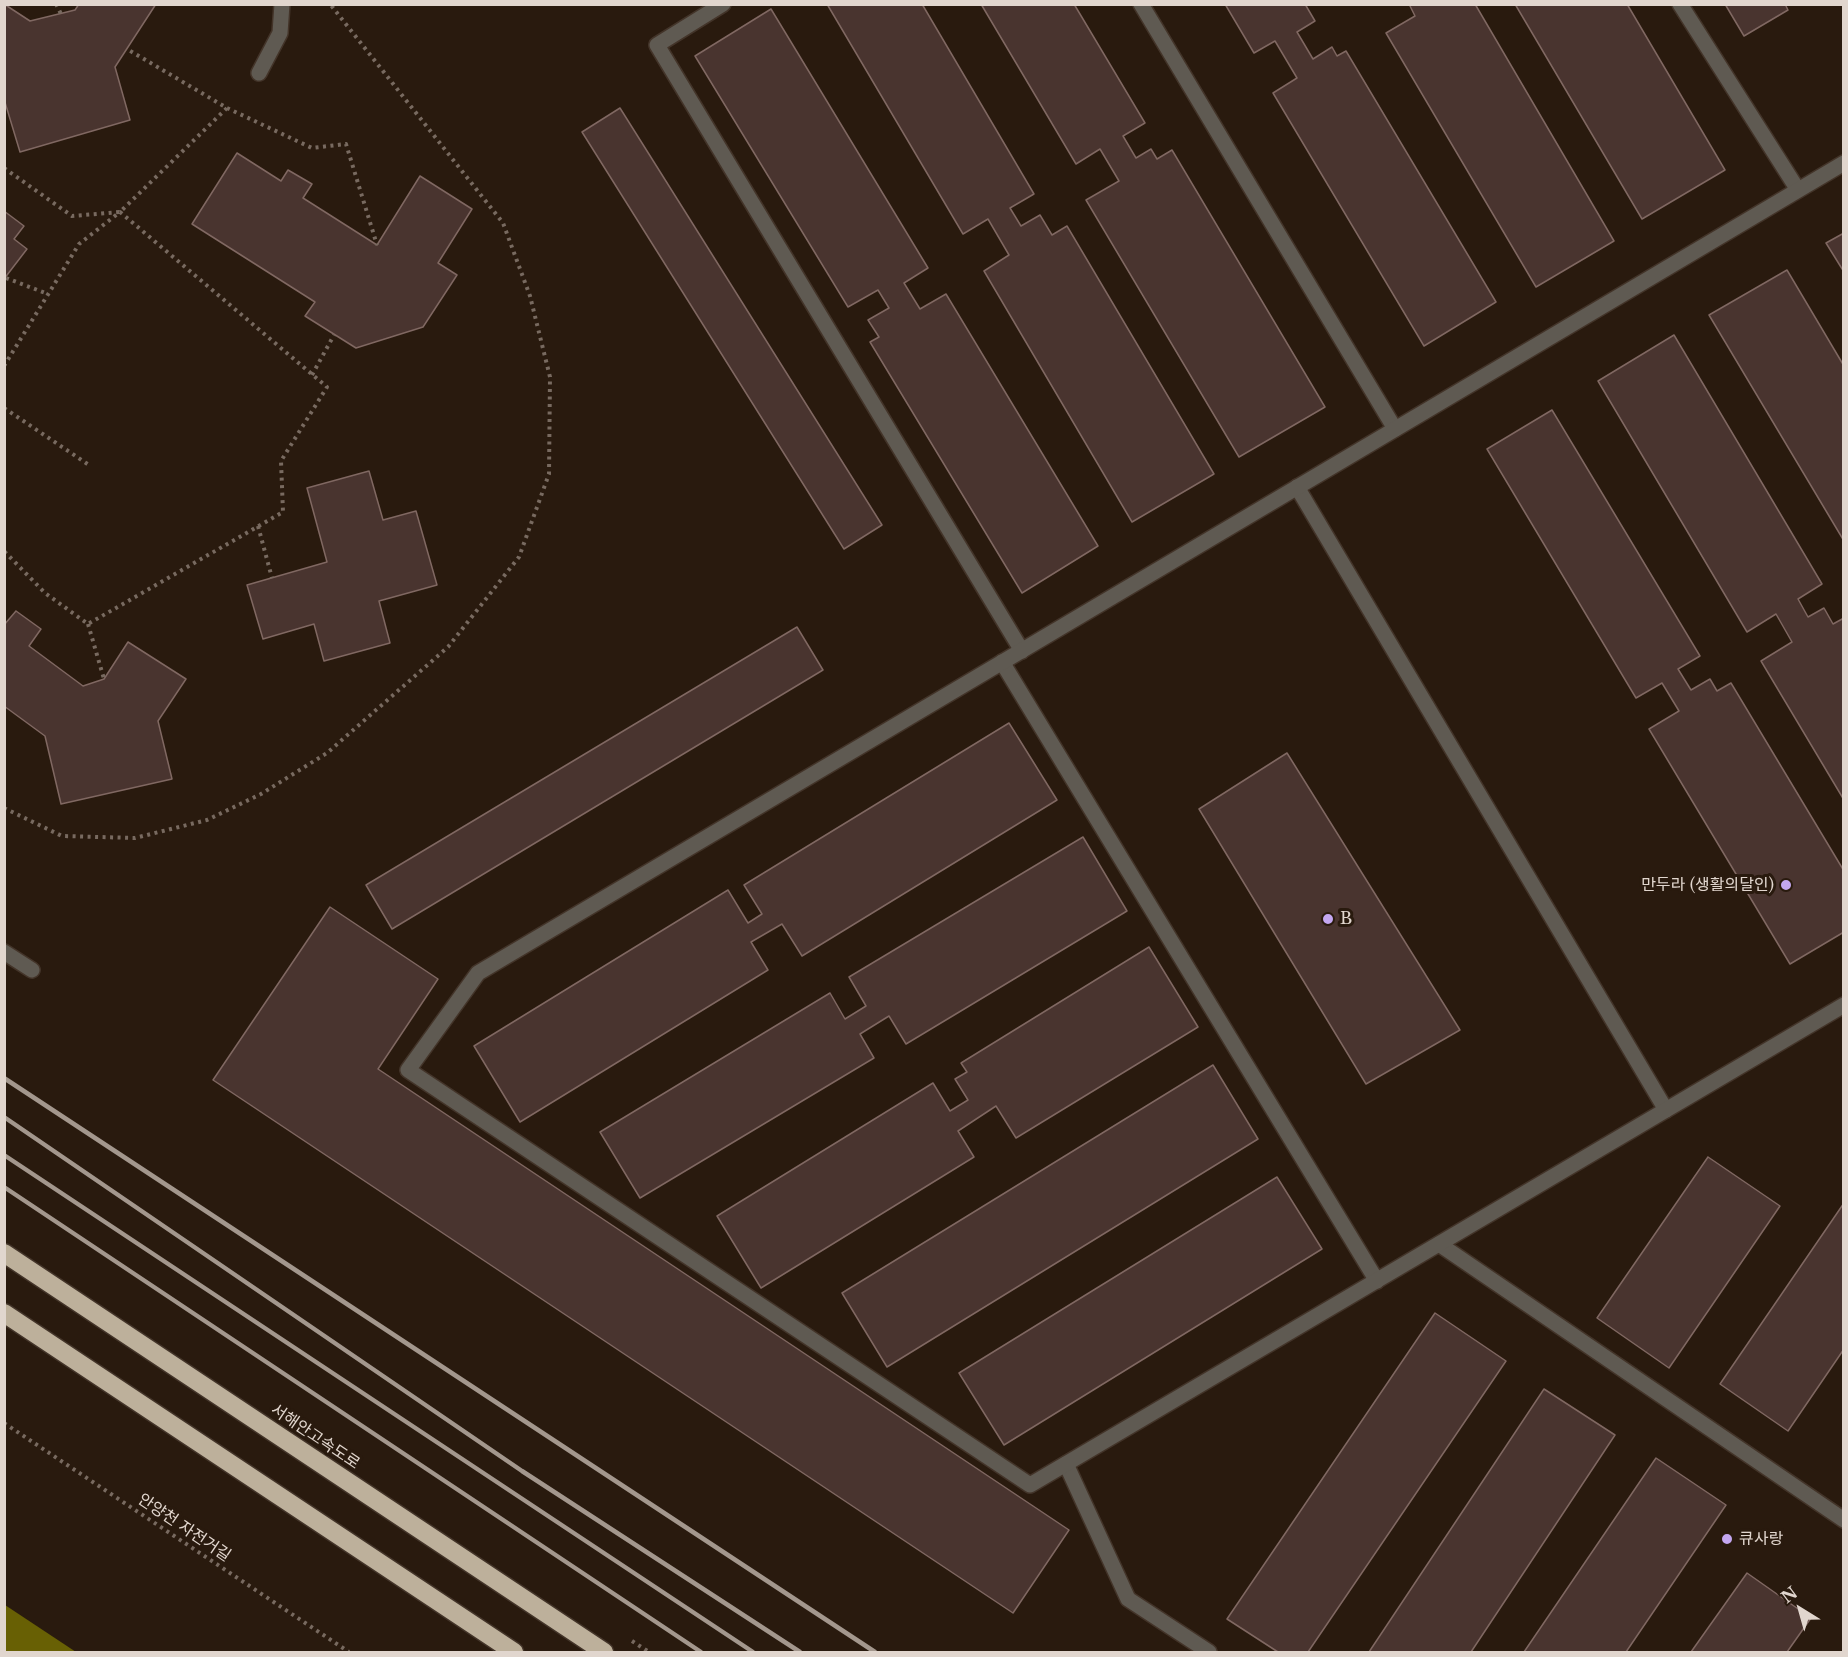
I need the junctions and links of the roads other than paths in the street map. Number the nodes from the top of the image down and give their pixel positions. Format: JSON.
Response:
{"nodes":[{"id":1,"x":282,"y":4,"type":"edge"},
{"id":2,"x":723,"y":4,"type":"edge"},
{"id":3,"x":1141,"y":4,"type":"edge"},
{"id":4,"x":1680,"y":4,"type":"edge"},
{"id":5,"x":259,"y":73,"type":"dead end"},
{"id":6,"x":1844,"y":163,"type":"edge"},
{"id":7,"x":1798,"y":190,"type":"junction"},
{"id":8,"x":1395,"y":429,"type":"junction"},
{"id":9,"x":1297,"y":487,"type":"junction"},
{"id":10,"x":1022,"y":651,"type":"junction"},
{"id":11,"x":1002,"y":662,"type":"junction"},
{"id":12,"x":4,"y":952,"type":"edge"},
{"id":13,"x":32,"y":970,"type":"dead end"},
{"id":14,"x":1844,"y":1005,"type":"edge"},
{"id":15,"x":1666,"y":1110,"type":"junction"},
{"id":16,"x":1439,"y":1244,"type":"junction"},
{"id":17,"x":4,"y":1253,"type":"edge"},
{"id":18,"x":1377,"y":1281,"type":"junction"},
{"id":19,"x":4,"y":1313,"type":"edge"},
{"id":20,"x":1066,"y":1464,"type":"junction"},
{"id":21,"x":1844,"y":1520,"type":"edge"},
{"id":22,"x":514,"y":1653,"type":"edge"},
{"id":23,"x":604,"y":1653,"type":"edge"},
{"id":24,"x":1209,"y":1653,"type":"edge"}],
"edges":[{"from":1,"to":5,"type":"street"},
{"from":2,"to":10,"type":"street"},
{"from":3,"to":8,"type":"street"},
{"from":4,"to":7,"type":"street"},
{"from":6,"to":7,"type":"street"},
{"from":7,"to":8,"type":"street"},
{"from":8,"to":9,"type":"street"},
{"from":9,"to":10,"type":"street"},
{"from":9,"to":15,"type":"street"},
{"from":10,"to":11,"type":"street"},
{"from":11,"to":18,"type":"street"},
{"from":11,"to":20,"type":"street"},
{"from":12,"to":13,"type":"street"},
{"from":14,"to":15,"type":"street"},
{"from":15,"to":16,"type":"street"},
{"from":16,"to":18,"type":"street"},
{"from":16,"to":21,"type":"street"},
{"from":17,"to":23,"type":"highway","name":"서해안고속도로"},
{"from":18,"to":20,"type":"street"},
{"from":19,"to":22,"type":"highway"},
{"from":20,"to":24,"type":"street"}]}
